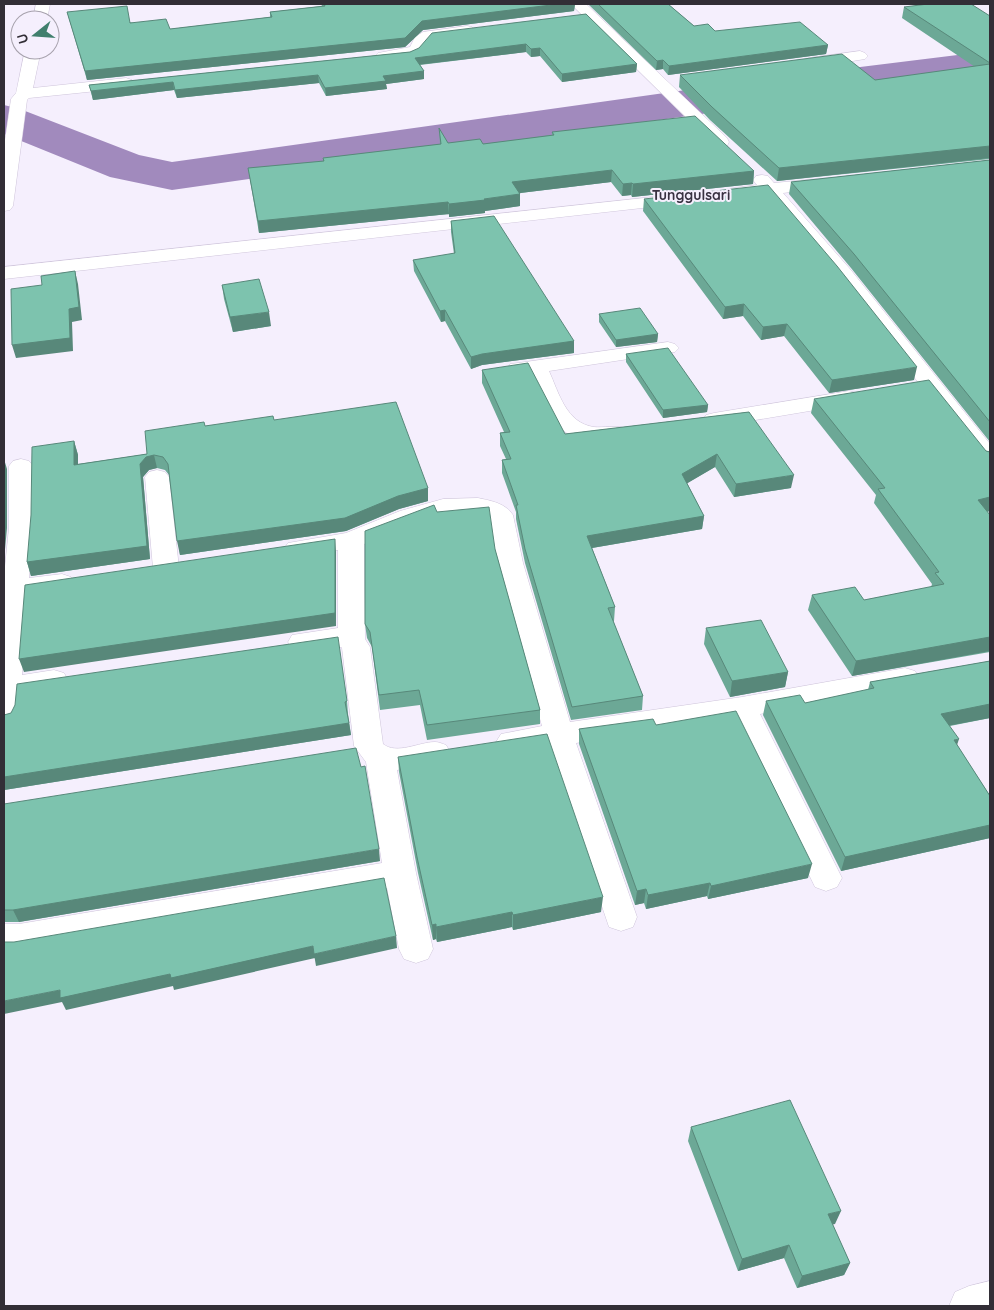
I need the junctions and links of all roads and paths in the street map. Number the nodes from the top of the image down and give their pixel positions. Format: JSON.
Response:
{"nodes":[{"id":1,"x":575,"y":11,"type":"edge"},
{"id":2,"x":477,"y":29,"type":"edge"},
{"id":3,"x":860,"y":56,"type":"dead end"},
{"id":4,"x":370,"y":57,"type":"edge"},
{"id":5,"x":31,"y":60,"type":"edge"},
{"id":6,"x":793,"y":65,"type":"edge"},
{"id":7,"x":678,"y":81,"type":"edge"},
{"id":8,"x":137,"y":82,"type":"edge"},
{"id":9,"x":659,"y":83,"type":"junction"},
{"id":10,"x":4,"y":93,"type":"edge"},
{"id":11,"x":22,"y":97,"type":"junction"},
{"id":12,"x":13,"y":126,"type":"edge"},
{"id":13,"x":735,"y":156,"type":"edge"},
{"id":14,"x":750,"y":169,"type":"edge"},
{"id":15,"x":841,"y":181,"type":"edge"},
{"id":16,"x":772,"y":189,"type":"junction"},
{"id":17,"x":4,"y":206,"type":"edge"},
{"id":18,"x":4,"y":272,"type":"edge"},
{"id":19,"x":668,"y":348,"type":"edge"},
{"id":20,"x":536,"y":367,"type":"junction"},
{"id":21,"x":500,"y":372,"type":"edge"},
{"id":22,"x":872,"y":394,"type":"edge"},
{"id":23,"x":690,"y":424,"type":"edge"},
{"id":24,"x":990,"y":427,"type":"edge"},
{"id":25,"x":642,"y":430,"type":"edge"},
{"id":26,"x":967,"y":431,"type":"junction"},
{"id":27,"x":990,"y":459,"type":"edge"},
{"id":28,"x":21,"y":466,"type":"dead end"},
{"id":29,"x":157,"y":477,"type":"dead end"},
{"id":30,"x":351,"y":540,"type":"junction"},
{"id":31,"x":274,"y":552,"type":"edge"},
{"id":32,"x":167,"y":568,"type":"edge"},
{"id":33,"x":82,"y":580,"type":"edge"},
{"id":34,"x":16,"y":589,"type":"junction"},
{"id":35,"x":351,"y":640,"type":"junction"},
{"id":36,"x":276,"y":646,"type":"edge"},
{"id":37,"x":933,"y":673,"type":"edge"},
{"id":38,"x":84,"y":675,"type":"edge"},
{"id":39,"x":6,"y":687,"type":"junction"},
{"id":40,"x":742,"y":707,"type":"junction"},
{"id":41,"x":4,"y":718,"type":"edge"},
{"id":42,"x":559,"y":735,"type":"junction"},
{"id":43,"x":340,"y":751,"type":"edge"},
{"id":44,"x":375,"y":752,"type":"junction"},
{"id":45,"x":400,"y":873,"type":"junction"},
{"id":46,"x":826,"y":878,"type":"dead end"},
{"id":47,"x":621,"y":918,"type":"dead end"},
{"id":48,"x":4,"y":938,"type":"edge"},
{"id":49,"x":416,"y":949,"type":"dead end"},
{"id":50,"x":990,"y":1300,"type":"edge"},
{"id":51,"x":969,"y":1306,"type":"edge"}],
"edges":[{"from":1,"to":9,"type":"street"},
{"from":2,"to":4,"type":"street"},
{"from":3,"to":6,"type":"street"},
{"from":5,"to":11,"type":"street"},
{"from":7,"to":9,"type":"street"},
{"from":8,"to":11,"type":"street"},
{"from":9,"to":13,"type":"street"},
{"from":10,"to":11,"type":"street"},
{"from":11,"to":12,"type":"street"},
{"from":12,"to":17,"type":"street"},
{"from":14,"to":16,"type":"street"},
{"from":15,"to":16,"type":"street"},
{"from":16,"to":18,"type":"street"},
{"from":16,"to":26,"type":"street"},
{"from":19,"to":20,"type":"street"},
{"from":20,"to":21,"type":"street"},
{"from":20,"to":25,"type":"street"},
{"from":22,"to":23,"type":"street"},
{"from":24,"to":26,"type":"street"},
{"from":26,"to":27,"type":"street"},
{"from":28,"to":34,"type":"street"},
{"from":29,"to":32,"type":"street"},
{"from":30,"to":31,"type":"street"},
{"from":30,"to":35,"type":"street"},
{"from":30,"to":42,"type":"street"},
{"from":33,"to":34,"type":"street"},
{"from":34,"to":39,"type":"street"},
{"from":35,"to":36,"type":"street"},
{"from":35,"to":44,"type":"street"},
{"from":37,"to":40,"type":"street"},
{"from":38,"to":39,"type":"street"},
{"from":39,"to":41,"type":"street"},
{"from":40,"to":42,"type":"street"},
{"from":40,"to":46,"type":"street"},
{"from":42,"to":44,"type":"street"},
{"from":42,"to":47,"type":"street"},
{"from":43,"to":44,"type":"street"},
{"from":44,"to":45,"type":"street"},
{"from":45,"to":48,"type":"street"},
{"from":45,"to":49,"type":"street"},
{"from":50,"to":51,"type":"street"}]}
